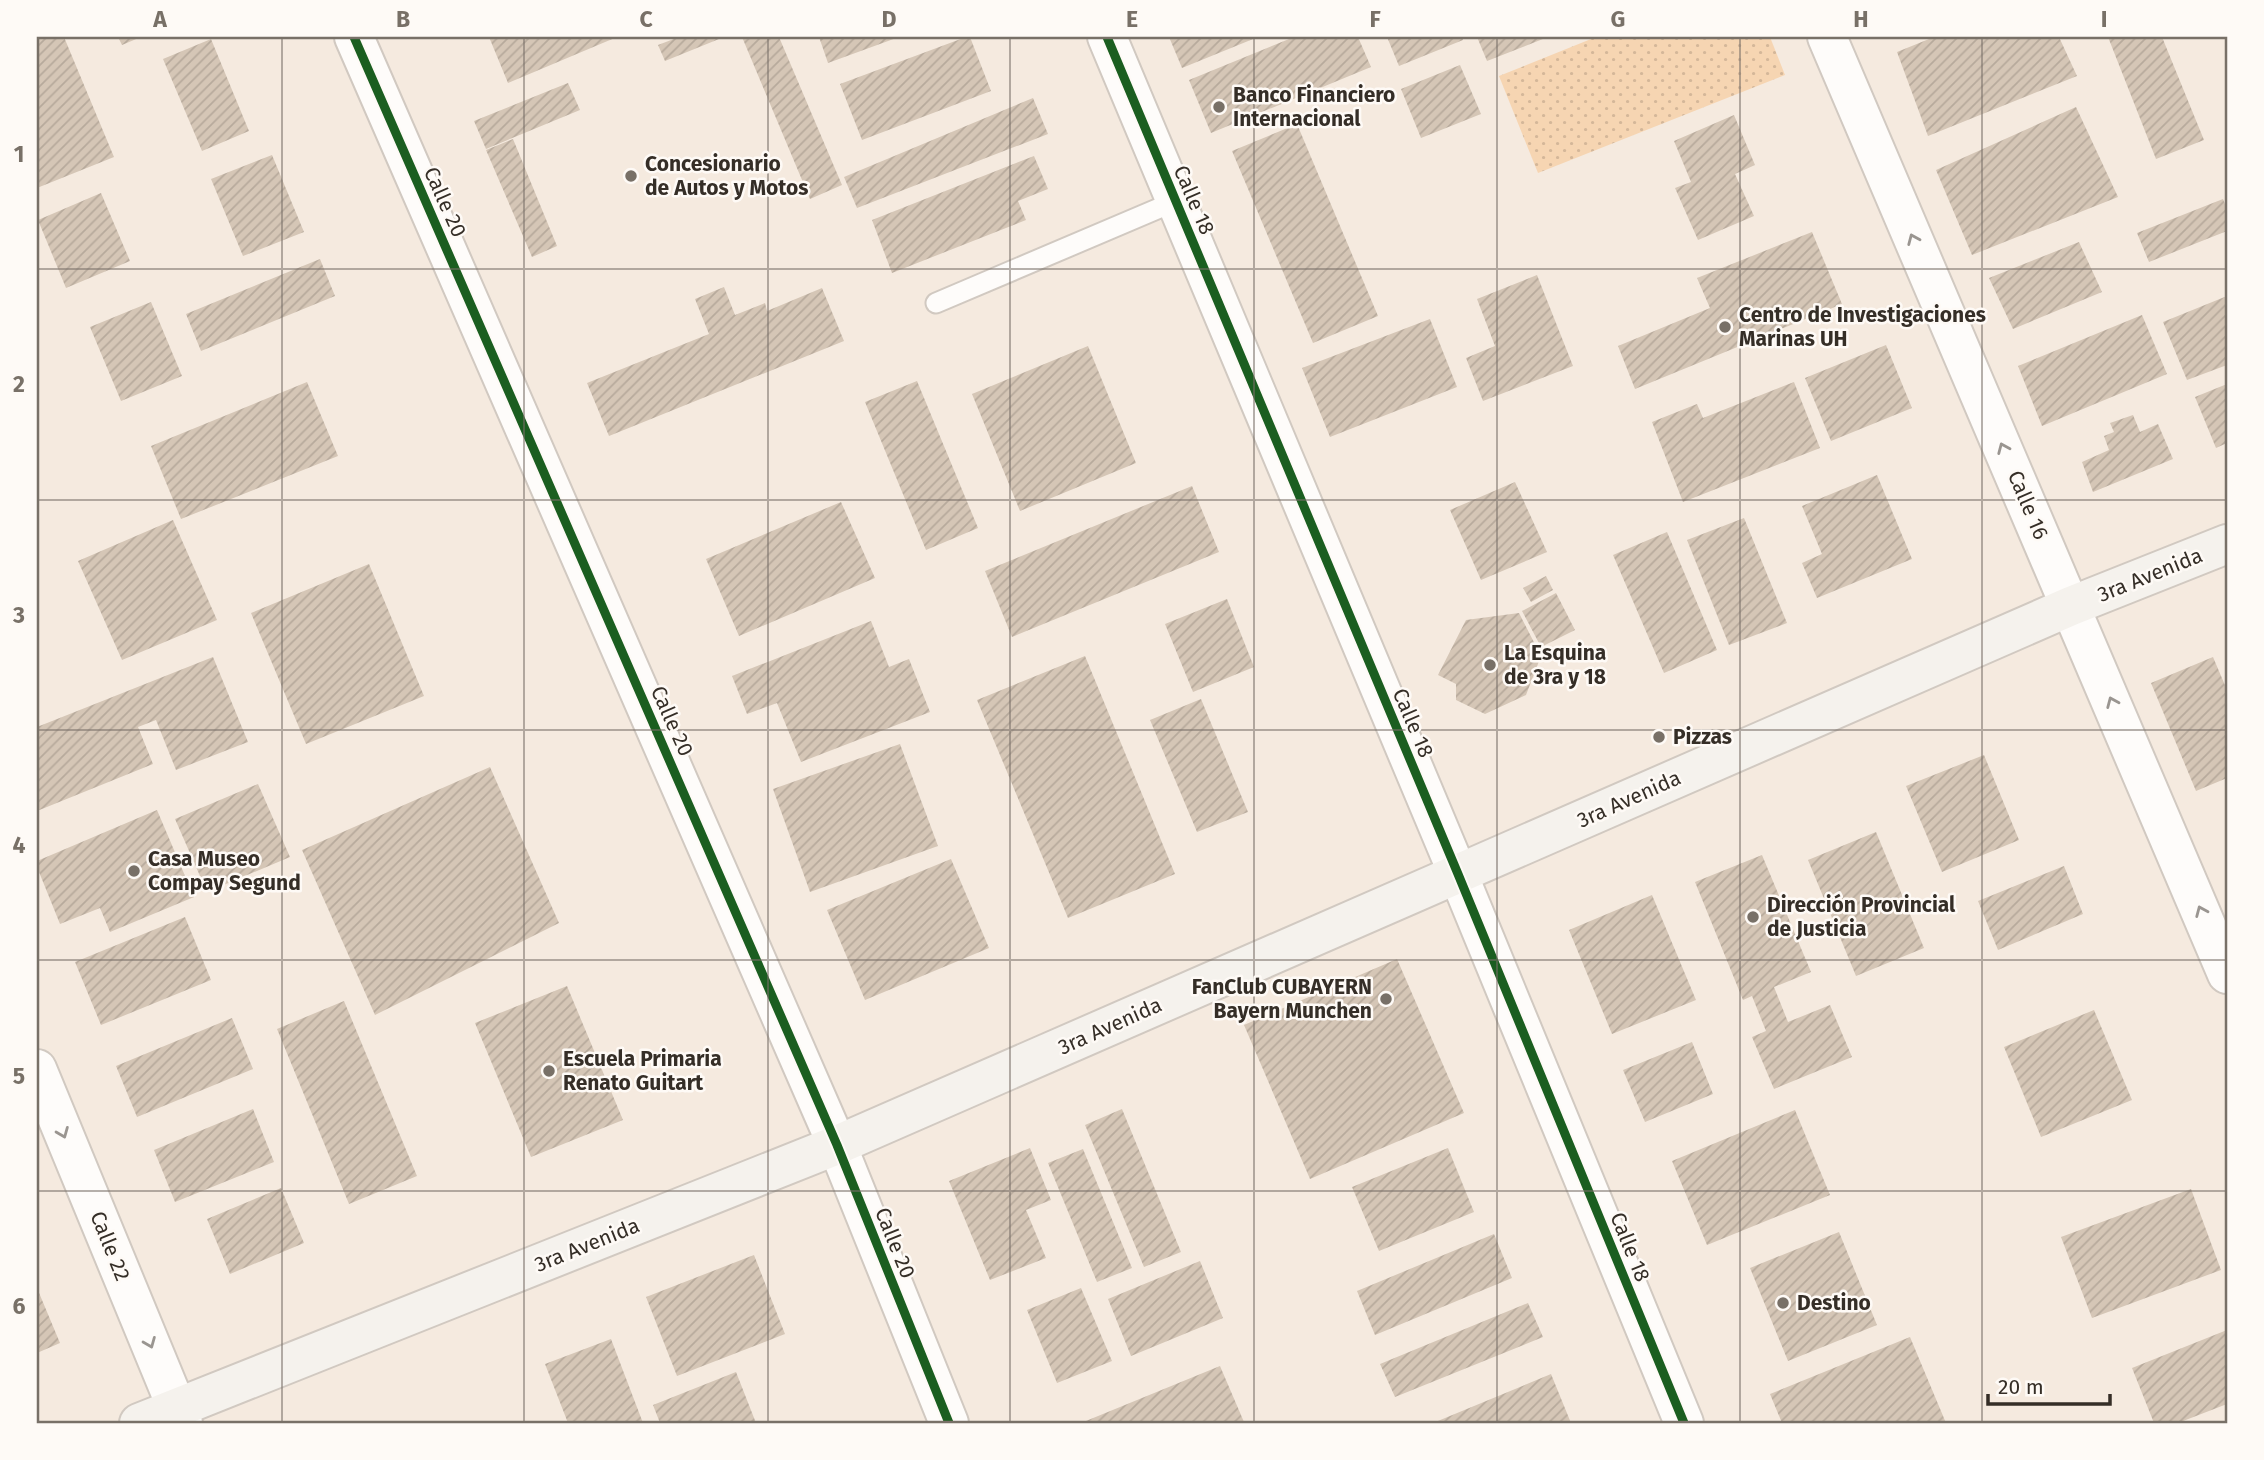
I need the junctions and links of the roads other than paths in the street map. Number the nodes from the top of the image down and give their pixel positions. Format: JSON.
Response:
{"nodes":[{"id":1,"x":354,"y":37,"type":"edge"},
{"id":2,"x":1107,"y":37,"type":"edge"},
{"id":3,"x":1827,"y":37,"type":"edge"},
{"id":4,"x":1176,"y":201,"type":"junction"},
{"id":5,"x":936,"y":303,"type":"dead end"},
{"id":6,"x":2227,"y":544,"type":"edge"},
{"id":7,"x":2071,"y":606,"type":"junction"},
{"id":8,"x":1458,"y":874,"type":"junction"},
{"id":9,"x":2227,"y":974,"type":"edge"},
{"id":10,"x":37,"y":1069,"type":"edge"},
{"id":11,"x":837,"y":1145,"type":"junction"},
{"id":12,"x":180,"y":1416,"type":"edge"},
{"id":13,"x":139,"y":1423,"type":"edge"},
{"id":14,"x":949,"y":1423,"type":"edge"},
{"id":15,"x":1684,"y":1423,"type":"edge"}],
"edges":[{"from":1,"to":11,"type":"street","name":"Calle 20"},
{"from":2,"to":4,"type":"street","name":"Calle 18"},
{"from":7,"to":3,"type":"street","name":"Calle 16","one_way":true},
{"from":4,"to":5,"type":"lane"},
{"from":4,"to":8,"type":"street","name":"Calle 18"},
{"from":6,"to":7,"type":"main road","name":"3ra Avenida"},
{"from":7,"to":8,"type":"main road","name":"3ra Avenida"},
{"from":9,"to":7,"type":"street","name":"Calle 16","one_way":true},
{"from":8,"to":11,"type":"main road","name":"3ra Avenida"},
{"from":8,"to":15,"type":"street","name":"Calle 18"},
{"from":10,"to":12,"type":"street","name":"Calle 22","one_way":true},
{"from":11,"to":12,"type":"main road","name":"3ra Avenida"},
{"from":11,"to":14,"type":"street","name":"Calle 20"},
{"from":12,"to":13,"type":"main road","name":"3ra Avenida"}]}
